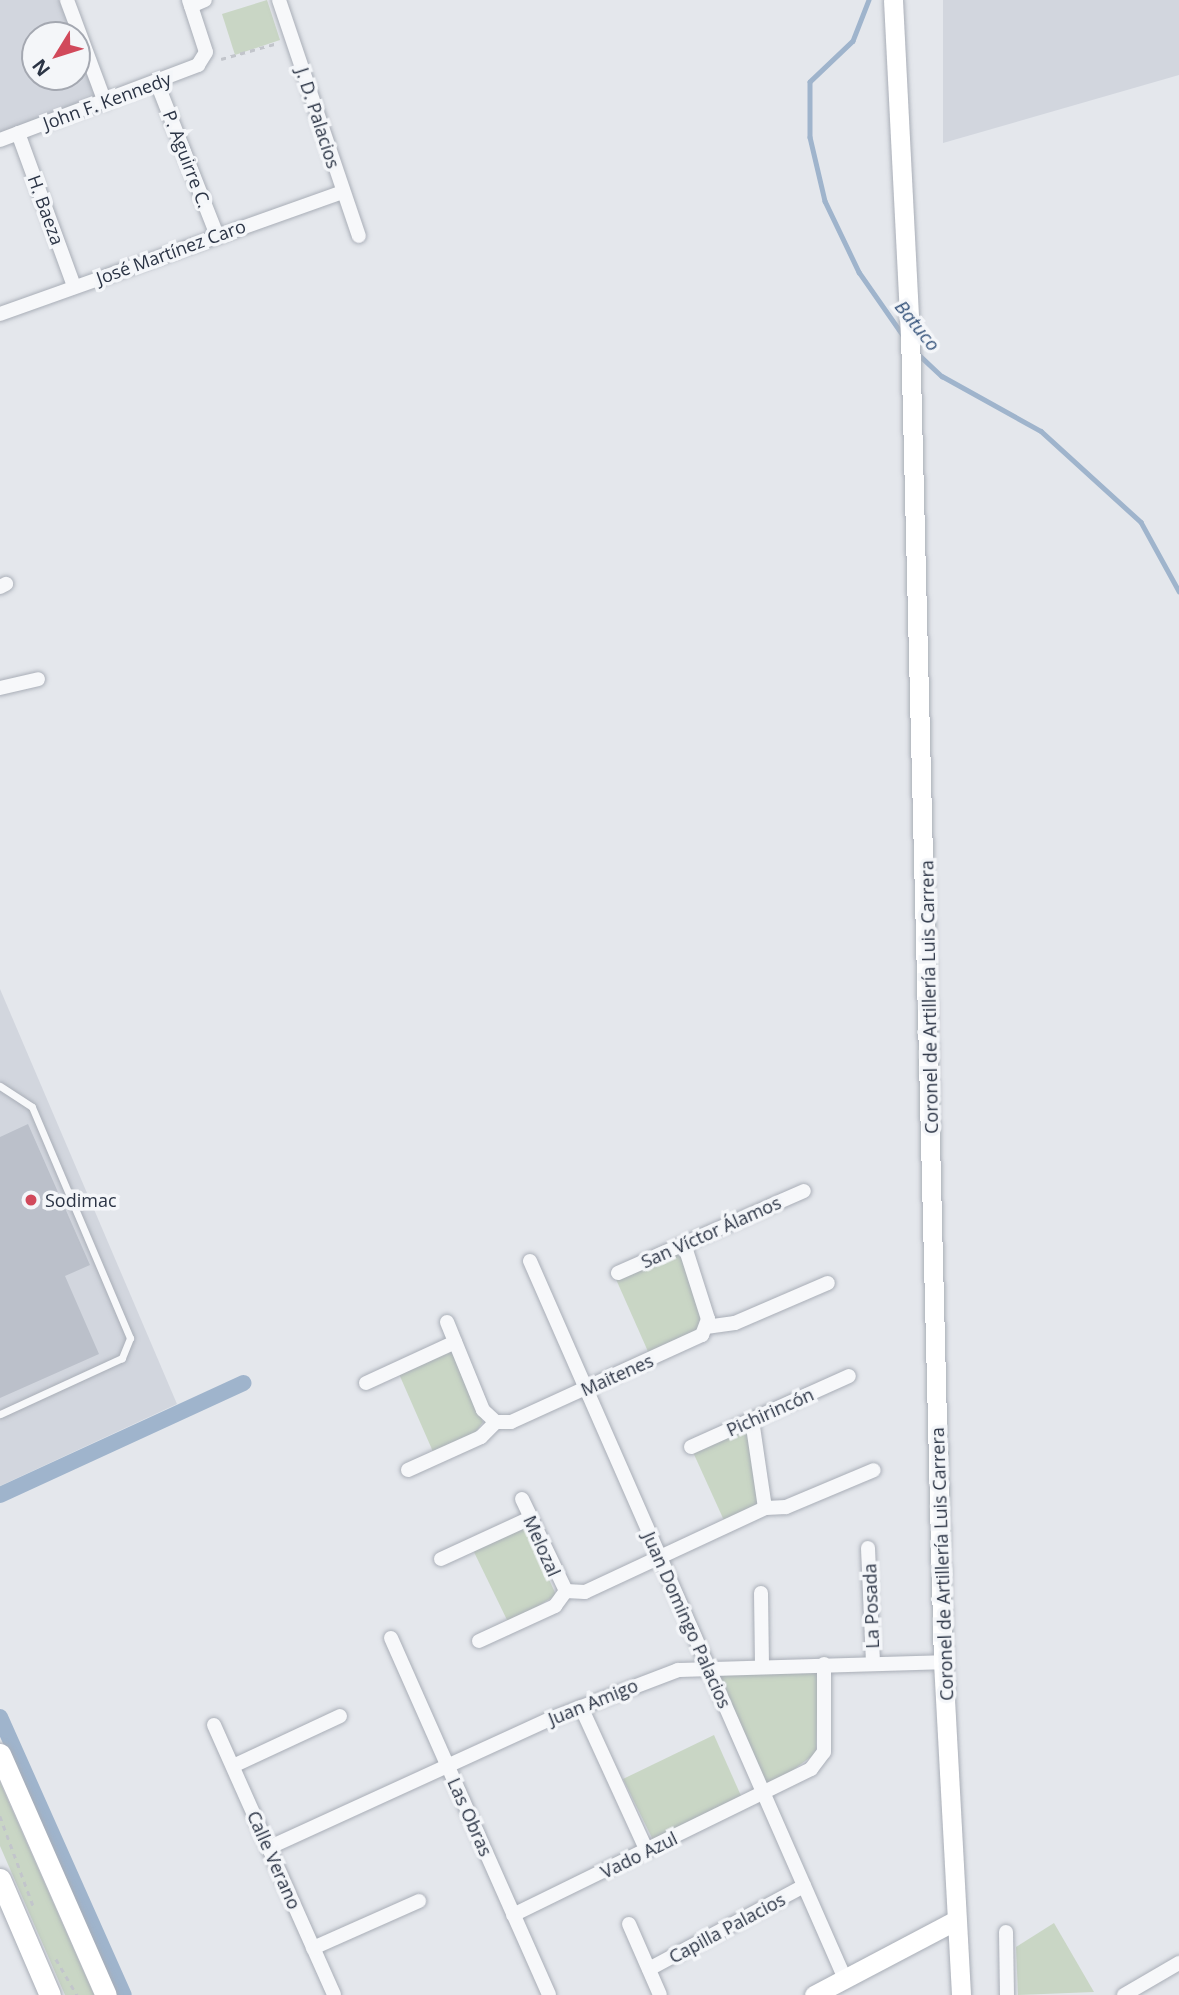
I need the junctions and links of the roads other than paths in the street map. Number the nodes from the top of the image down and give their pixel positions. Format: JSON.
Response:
{"nodes":[{"id":1,"x":67,"y":0,"type":"edge"},
{"id":2,"x":205,"y":0,"type":"edge"},
{"id":3,"x":279,"y":0,"type":"edge"},
{"id":4,"x":893,"y":0,"type":"edge"},
{"id":5,"x":190,"y":3,"type":"edge"},
{"id":6,"x":157,"y":83,"type":"junction"},
{"id":7,"x":105,"y":102,"type":"junction"},
{"id":8,"x":18,"y":133,"type":"junction"},
{"id":9,"x":0,"y":140,"type":"edge"},
{"id":10,"x":342,"y":192,"type":"junction"},
{"id":11,"x":217,"y":235,"type":"junction"},
{"id":12,"x":359,"y":236,"type":"dead end"},
{"id":13,"x":74,"y":286,"type":"junction"},
{"id":14,"x":0,"y":314,"type":"edge"},
{"id":15,"x":38,"y":679,"type":"dead end"},
{"id":16,"x":0,"y":688,"type":"edge"},
{"id":17,"x":0,"y":1086,"type":"edge"},
{"id":18,"x":804,"y":1191,"type":"dead end"},
{"id":19,"x":684,"y":1244,"type":"junction"},
{"id":20,"x":530,"y":1261,"type":"dead end"},
{"id":21,"x":618,"y":1273,"type":"dead end"},
{"id":22,"x":828,"y":1283,"type":"dead end"},
{"id":23,"x":447,"y":1322,"type":"dead end"},
{"id":24,"x":706,"y":1327,"type":"junction"},
{"id":25,"x":455,"y":1342,"type":"junction"},
{"id":26,"x":849,"y":1376,"type":"dead end"},
{"id":27,"x":366,"y":1383,"type":"dead end"},
{"id":28,"x":586,"y":1390,"type":"junction"},
{"id":29,"x":0,"y":1414,"type":"edge"},
{"id":30,"x":752,"y":1420,"type":"junction"},
{"id":31,"x":496,"y":1422,"type":"junction"},
{"id":32,"x":691,"y":1447,"type":"dead end"},
{"id":33,"x":408,"y":1470,"type":"dead end"},
{"id":34,"x":874,"y":1470,"type":"dead end"},
{"id":35,"x":522,"y":1499,"type":"dead end"},
{"id":36,"x":765,"y":1508,"type":"junction"},
{"id":37,"x":530,"y":1518,"type":"junction"},
{"id":38,"x":868,"y":1548,"type":"dead end"},
{"id":39,"x":441,"y":1559,"type":"dead end"},
{"id":40,"x":661,"y":1559,"type":"junction"},
{"id":41,"x":566,"y":1591,"type":"junction"},
{"id":42,"x":761,"y":1593,"type":"dead end"},
{"id":43,"x":391,"y":1638,"type":"dead end"},
{"id":44,"x":480,"y":1641,"type":"dead end"},
{"id":45,"x":943,"y":1662,"type":"junction"},
{"id":46,"x":824,"y":1664,"type":"junction"},
{"id":47,"x":873,"y":1664,"type":"junction"},
{"id":48,"x":707,"y":1665,"type":"junction"},
{"id":49,"x":762,"y":1665,"type":"junction"},
{"id":50,"x":581,"y":1707,"type":"junction"},
{"id":51,"x":340,"y":1716,"type":"dead end"},
{"id":52,"x":214,"y":1726,"type":"dead end"},
{"id":53,"x":0,"y":1754,"type":"edge"},
{"id":54,"x":233,"y":1766,"type":"junction"},
{"id":55,"x":448,"y":1768,"type":"junction"},
{"id":56,"x":764,"y":1796,"type":"junction"},
{"id":57,"x":268,"y":1848,"type":"junction"},
{"id":58,"x":647,"y":1851,"type":"junction"},
{"id":59,"x":0,"y":1879,"type":"edge"},
{"id":60,"x":804,"y":1886,"type":"junction"},
{"id":61,"x":419,"y":1900,"type":"dead end"},
{"id":62,"x":513,"y":1915,"type":"junction"},
{"id":63,"x":956,"y":1920,"type":"junction"},
{"id":64,"x":629,"y":1924,"type":"dead end"},
{"id":65,"x":1006,"y":1932,"type":"dead end"},
{"id":66,"x":313,"y":1948,"type":"junction"},
{"id":67,"x":1179,"y":1963,"type":"edge"},
{"id":68,"x":649,"y":1969,"type":"junction"},
{"id":69,"x":845,"y":1979,"type":"junction"},
{"id":70,"x":50,"y":1995,"type":"edge"},
{"id":71,"x":106,"y":1995,"type":"edge"},
{"id":72,"x":334,"y":1995,"type":"edge"},
{"id":73,"x":549,"y":1995,"type":"edge"},
{"id":74,"x":660,"y":1995,"type":"edge"},
{"id":75,"x":814,"y":1995,"type":"edge"},
{"id":76,"x":961,"y":1995,"type":"edge"},
{"id":77,"x":1007,"y":1995,"type":"edge"},
{"id":78,"x":1124,"y":1995,"type":"edge"}],
"edges":[{"from":1,"to":7,"type":"street"},
{"from":2,"to":5,"type":"street"},
{"from":3,"to":10,"type":"street","name":"J. D. Palacios"},
{"from":4,"to":45,"type":"street","name":"Coronel de Artillería Luis Carrera"},
{"from":5,"to":6,"type":"street","name":"John F. Kennedy"},
{"from":6,"to":7,"type":"street","name":"John F. Kennedy"},
{"from":6,"to":11,"type":"street","name":"P. Aguirre C."},
{"from":7,"to":8,"type":"street","name":"John F. Kennedy"},
{"from":8,"to":9,"type":"street","name":"John F. Kennedy"},
{"from":8,"to":13,"type":"street","name":"H. Baeza"},
{"from":10,"to":11,"type":"street","name":"José Martínez Caro"},
{"from":10,"to":12,"type":"street","name":"J. D. Palacios"},
{"from":11,"to":13,"type":"street","name":"José Martínez Caro"},
{"from":13,"to":14,"type":"street","name":"José Martínez Caro"},
{"from":15,"to":16,"type":"street"},
{"from":17,"to":29,"type":"lane"},
{"from":18,"to":19,"type":"street","name":"San Víctor Álamos"},
{"from":19,"to":21,"type":"street","name":"San Víctor Álamos"},
{"from":19,"to":24,"type":"street"},
{"from":20,"to":28,"type":"street","name":"Juan Domingo Palacios"},
{"from":22,"to":24,"type":"street","name":"Maitenes"},
{"from":23,"to":25,"type":"street"},
{"from":24,"to":28,"type":"street","name":"Maitenes"},
{"from":25,"to":27,"type":"street"},
{"from":25,"to":31,"type":"street"},
{"from":26,"to":30,"type":"street","name":"Pichirincón"},
{"from":28,"to":31,"type":"street","name":"Maitenes"},
{"from":28,"to":40,"type":"street","name":"Juan Domingo Palacios"},
{"from":30,"to":32,"type":"street","name":"Pichirincón"},
{"from":30,"to":36,"type":"street"},
{"from":31,"to":33,"type":"street","name":"Maitenes"},
{"from":34,"to":36,"type":"street"},
{"from":35,"to":37,"type":"street","name":"Melozal"},
{"from":36,"to":40,"type":"street"},
{"from":37,"to":39,"type":"street"},
{"from":37,"to":41,"type":"street","name":"Melozal"},
{"from":38,"to":47,"type":"street","name":"La Posada"},
{"from":40,"to":41,"type":"street"},
{"from":40,"to":48,"type":"street","name":"Juan Domingo Palacios"},
{"from":41,"to":44,"type":"street"},
{"from":42,"to":49,"type":"street"},
{"from":43,"to":55,"type":"street","name":"Las Obras"},
{"from":45,"to":47,"type":"street","name":"Juan Amigo"},
{"from":45,"to":63,"type":"street","name":"Coronel de Artillería Luis Carrera"},
{"from":46,"to":47,"type":"street","name":"Juan Amigo"},
{"from":46,"to":49,"type":"street","name":"Juan Amigo"},
{"from":46,"to":56,"type":"street","name":"Vado Azul"},
{"from":48,"to":49,"type":"street","name":"Juan Amigo"},
{"from":48,"to":50,"type":"street","name":"Juan Amigo"},
{"from":48,"to":56,"type":"street","name":"Juan Domingo Palacios"},
{"from":50,"to":55,"type":"street","name":"Juan Amigo"},
{"from":50,"to":58,"type":"street"},
{"from":51,"to":54,"type":"street"},
{"from":52,"to":54,"type":"street","name":"Calle Verano"},
{"from":53,"to":71,"type":"main road"},
{"from":54,"to":57,"type":"street","name":"Calle Verano"},
{"from":55,"to":57,"type":"street","name":"Juan Amigo"},
{"from":55,"to":62,"type":"street","name":"Las Obras"},
{"from":56,"to":58,"type":"street","name":"Vado Azul"},
{"from":56,"to":60,"type":"street","name":"Juan Domingo Palacios"},
{"from":57,"to":66,"type":"street","name":"Calle Verano"},
{"from":58,"to":62,"type":"street","name":"Vado Azul"},
{"from":59,"to":70,"type":"main road"},
{"from":60,"to":68,"type":"street","name":"Capilla Palacios"},
{"from":60,"to":69,"type":"street","name":"Juan Domingo Palacios"},
{"from":61,"to":66,"type":"street"},
{"from":62,"to":73,"type":"street","name":"Las Obras"},
{"from":63,"to":69,"type":"street"},
{"from":63,"to":76,"type":"street","name":"Coronel de Artillería Luis Carrera"},
{"from":64,"to":68,"type":"street"},
{"from":65,"to":77,"type":"street"},
{"from":66,"to":72,"type":"street","name":"Calle Verano"},
{"from":67,"to":78,"type":"street"},
{"from":68,"to":74,"type":"street"},
{"from":69,"to":75,"type":"street"}]}
